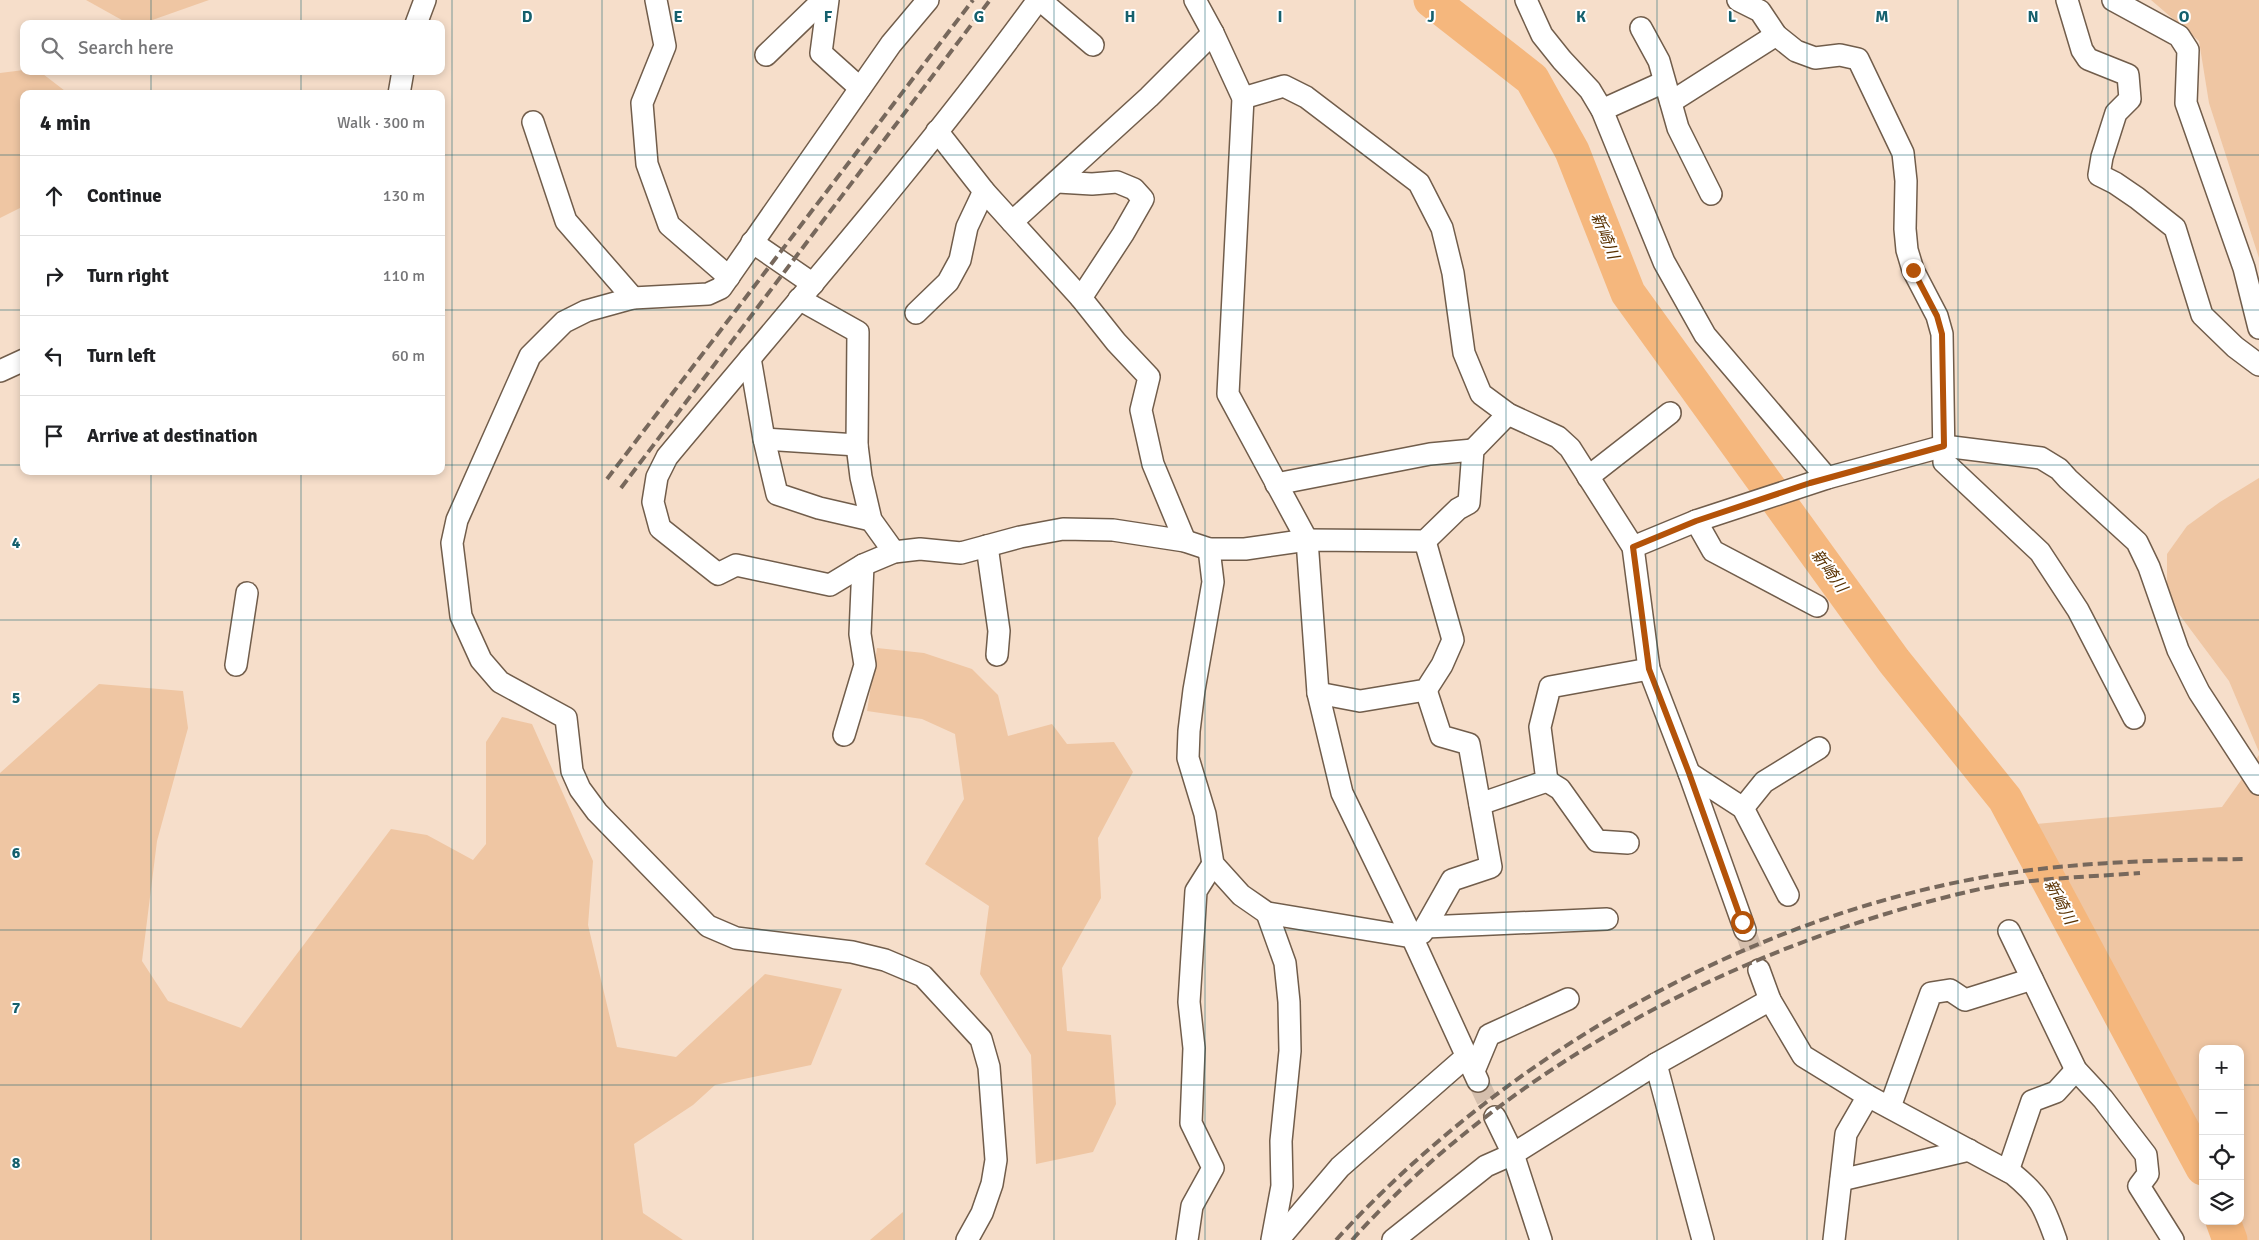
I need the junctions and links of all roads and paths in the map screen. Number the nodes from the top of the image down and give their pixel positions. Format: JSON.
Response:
{"nodes":[{"id":1,"x":425,"y":0,"type":"edge"},
{"id":2,"x":656,"y":0,"type":"edge"},
{"id":3,"x":823,"y":0,"type":"edge"},
{"id":4,"x":828,"y":0,"type":"edge"},
{"id":5,"x":928,"y":0,"type":"edge"},
{"id":6,"x":1039,"y":0,"type":"edge"},
{"id":7,"x":1195,"y":0,"type":"edge"},
{"id":8,"x":1526,"y":0,"type":"edge"},
{"id":9,"x":1738,"y":0,"type":"edge"},
{"id":10,"x":2067,"y":0,"type":"edge"},
{"id":11,"x":2113,"y":0,"type":"edge"},
{"id":12,"x":418,"y":20,"type":"edge"},
{"id":13,"x":1641,"y":28,"type":"dead end"},
{"id":14,"x":1213,"y":33,"type":"junction"},
{"id":15,"x":1776,"y":36,"type":"junction"},
{"id":16,"x":1093,"y":45,"type":"dead end"},
{"id":17,"x":766,"y":55,"type":"dead end"},
{"id":18,"x":402,"y":75,"type":"edge"},
{"id":19,"x":1664,"y":82,"type":"junction"},
{"id":20,"x":860,"y":88,"type":"junction"},
{"id":21,"x":401,"y":90,"type":"edge"},
{"id":22,"x":1243,"y":98,"type":"junction"},
{"id":23,"x":1670,"y":102,"type":"junction"},
{"id":24,"x":1602,"y":110,"type":"junction"},
{"id":25,"x":533,"y":122,"type":"dead end"},
{"id":26,"x":937,"y":131,"type":"junction"},
{"id":27,"x":1058,"y":182,"type":"junction"},
{"id":28,"x":984,"y":191,"type":"junction"},
{"id":29,"x":1711,"y":194,"type":"dead end"},
{"id":30,"x":1012,"y":222,"type":"junction"},
{"id":31,"x":752,"y":242,"type":"junction"},
{"id":32,"x":729,"y":276,"type":"junction"},
{"id":33,"x":806,"y":291,"type":"junction"},
{"id":34,"x":633,"y":298,"type":"junction"},
{"id":35,"x":1081,"y":298,"type":"junction"},
{"id":36,"x":916,"y":313,"type":"dead end"},
{"id":37,"x":2259,"y":328,"type":"edge"},
{"id":38,"x":750,"y":358,"type":"junction"},
{"id":39,"x":20,"y":362,"type":"edge"},
{"id":40,"x":2259,"y":365,"type":"edge"},
{"id":41,"x":0,"y":371,"type":"edge"},
{"id":42,"x":1670,"y":413,"type":"dead end"},
{"id":43,"x":1508,"y":414,"type":"junction"},
{"id":44,"x":764,"y":439,"type":"junction"},
{"id":45,"x":857,"y":446,"type":"junction"},
{"id":46,"x":1944,"y":446,"type":"junction"},
{"id":47,"x":1473,"y":450,"type":"junction"},
{"id":48,"x":1588,"y":477,"type":"junction"},
{"id":49,"x":1818,"y":480,"type":"junction"},
{"id":50,"x":1276,"y":484,"type":"junction"},
{"id":51,"x":871,"y":520,"type":"junction"},
{"id":52,"x":1696,"y":521,"type":"junction"},
{"id":53,"x":1307,"y":540,"type":"junction"},
{"id":54,"x":1186,"y":541,"type":"junction"},
{"id":55,"x":1425,"y":541,"type":"junction"},
{"id":56,"x":987,"y":546,"type":"junction"},
{"id":57,"x":1633,"y":547,"type":"junction"},
{"id":58,"x":1209,"y":549,"type":"junction"},
{"id":59,"x":894,"y":552,"type":"junction"},
{"id":60,"x":863,"y":565,"type":"junction"},
{"id":61,"x":246,"y":593,"type":"dead end"},
{"id":62,"x":1817,"y":606,"type":"dead end"},
{"id":63,"x":997,"y":655,"type":"dead end"},
{"id":64,"x":236,"y":665,"type":"dead end"},
{"id":65,"x":1649,"y":669,"type":"junction"},
{"id":66,"x":1426,"y":690,"type":"junction"},
{"id":67,"x":1318,"y":693,"type":"junction"},
{"id":68,"x":2134,"y":718,"type":"dead end"},
{"id":69,"x":844,"y":735,"type":"dead end"},
{"id":70,"x":1819,"y":748,"type":"dead end"},
{"id":71,"x":1689,"y":773,"type":"junction"},
{"id":72,"x":1547,"y":781,"type":"junction"},
{"id":73,"x":2259,"y":784,"type":"edge"},
{"id":74,"x":1480,"y":804,"type":"junction"},
{"id":75,"x":1743,"y":808,"type":"junction"},
{"id":76,"x":1628,"y":843,"type":"dead end"},
{"id":77,"x":1213,"y":864,"type":"junction"},
{"id":78,"x":1788,"y":895,"type":"dead end"},
{"id":79,"x":1267,"y":913,"type":"junction"},
{"id":80,"x":1607,"y":920,"type":"dead end"},
{"id":81,"x":1745,"y":930,"type":"tunnel mouth"},
{"id":82,"x":2009,"y":931,"type":"dead end"},
{"id":83,"x":1419,"y":932,"type":"junction"},
{"id":84,"x":1758,"y":970,"type":"tunnel mouth"},
{"id":85,"x":2032,"y":979,"type":"junction"},
{"id":86,"x":1568,"y":999,"type":"dead end"},
{"id":87,"x":1770,"y":1000,"type":"junction"},
{"id":88,"x":1656,"y":1064,"type":"junction"},
{"id":89,"x":1473,"y":1069,"type":"junction"},
{"id":90,"x":2076,"y":1070,"type":"junction"},
{"id":91,"x":1868,"y":1096,"type":"junction"},
{"id":92,"x":1890,"y":1107,"type":"junction"},
{"id":93,"x":1495,"y":1117,"type":"tunnel mouth"},
{"id":94,"x":1969,"y":1150,"type":"junction"},
{"id":95,"x":1513,"y":1154,"type":"junction"},
{"id":96,"x":2008,"y":1171,"type":"junction"},
{"id":97,"x":1841,"y":1180,"type":"junction"},
{"id":98,"x":967,"y":1240,"type":"edge"},
{"id":99,"x":1188,"y":1240,"type":"edge"},
{"id":100,"x":1272,"y":1240,"type":"edge"},
{"id":101,"x":1278,"y":1240,"type":"edge"},
{"id":102,"x":1393,"y":1240,"type":"edge"},
{"id":103,"x":1542,"y":1240,"type":"edge"},
{"id":104,"x":1703,"y":1240,"type":"edge"},
{"id":105,"x":1834,"y":1240,"type":"edge"},
{"id":106,"x":2056,"y":1240,"type":"edge"},
{"id":107,"x":2173,"y":1240,"type":"edge"}],
"edges":[{"from":1,"to":12,"type":"street"},
{"from":2,"to":32,"type":"street"},
{"from":3,"to":17,"type":"street"},
{"from":4,"to":20,"type":"street"},
{"from":5,"to":20,"type":"street"},
{"from":6,"to":16,"type":"street"},
{"from":6,"to":26,"type":"street"},
{"from":7,"to":14,"type":"street"},
{"from":8,"to":24,"type":"street"},
{"from":9,"to":15,"type":"street"},
{"from":10,"to":40,"type":"street"},
{"from":11,"to":37,"type":"street"},
{"from":13,"to":19,"type":"street"},
{"from":14,"to":22,"type":"street"},
{"from":14,"to":27,"type":"street"},
{"from":15,"to":23,"type":"street"},
{"from":15,"to":46,"type":"street"},
{"from":18,"to":21,"type":"street"},
{"from":19,"to":23,"type":"street"},
{"from":19,"to":24,"type":"street"},
{"from":20,"to":31,"type":"street"},
{"from":22,"to":43,"type":"street"},
{"from":22,"to":50,"type":"street"},
{"from":23,"to":29,"type":"street"},
{"from":24,"to":49,"type":"street"},
{"from":25,"to":34,"type":"street"},
{"from":26,"to":28,"type":"street"},
{"from":26,"to":33,"type":"street"},
{"from":27,"to":30,"type":"street"},
{"from":27,"to":35,"type":"street"},
{"from":28,"to":30,"type":"street"},
{"from":28,"to":36,"type":"street"},
{"from":30,"to":35,"type":"street"},
{"from":31,"to":32,"type":"street"},
{"from":31,"to":33,"type":"street"},
{"from":32,"to":34,"type":"street"},
{"from":33,"to":38,"type":"street"},
{"from":33,"to":45,"type":"street"},
{"from":34,"to":98,"type":"street"},
{"from":35,"to":54,"type":"street"},
{"from":38,"to":44,"type":"street"},
{"from":38,"to":60,"type":"street"},
{"from":39,"to":41,"type":"street"},
{"from":42,"to":48,"type":"street"},
{"from":43,"to":47,"type":"street"},
{"from":43,"to":48,"type":"street"},
{"from":44,"to":45,"type":"street"},
{"from":44,"to":51,"type":"street"},
{"from":45,"to":51,"type":"street"},
{"from":46,"to":49,"type":"street"},
{"from":46,"to":68,"type":"street"},
{"from":46,"to":73,"type":"street"},
{"from":47,"to":50,"type":"street"},
{"from":47,"to":55,"type":"street"},
{"from":48,"to":57,"type":"street"},
{"from":49,"to":52,"type":"street"},
{"from":50,"to":53,"type":"street"},
{"from":51,"to":59,"type":"street"},
{"from":52,"to":57,"type":"street"},
{"from":52,"to":62,"type":"street"},
{"from":53,"to":55,"type":"street"},
{"from":53,"to":58,"type":"street"},
{"from":53,"to":67,"type":"street"},
{"from":54,"to":56,"type":"street"},
{"from":54,"to":58,"type":"street"},
{"from":55,"to":66,"type":"street"},
{"from":56,"to":59,"type":"street"},
{"from":56,"to":63,"type":"street"},
{"from":57,"to":65,"type":"street"},
{"from":58,"to":77,"type":"street"},
{"from":59,"to":60,"type":"street"},
{"from":60,"to":69,"type":"street"},
{"from":61,"to":64,"type":"street"},
{"from":65,"to":71,"type":"street"},
{"from":65,"to":72,"type":"street"},
{"from":66,"to":67,"type":"street"},
{"from":66,"to":74,"type":"street"},
{"from":67,"to":83,"type":"street"},
{"from":70,"to":75,"type":"street"},
{"from":71,"to":75,"type":"street"},
{"from":71,"to":81,"type":"street"},
{"from":72,"to":74,"type":"street"},
{"from":72,"to":76,"type":"street"},
{"from":74,"to":83,"type":"street"},
{"from":75,"to":78,"type":"street"},
{"from":77,"to":79,"type":"street"},
{"from":77,"to":99,"type":"street"},
{"from":79,"to":83,"type":"street"},
{"from":79,"to":100,"type":"street"},
{"from":80,"to":83,"type":"street"},
{"from":82,"to":85,"type":"street"},
{"from":83,"to":89,"type":"street"},
{"from":84,"to":87,"type":"street"},
{"from":85,"to":90,"type":"street"},
{"from":85,"to":92,"type":"street"},
{"from":86,"to":89,"type":"street"},
{"from":87,"to":88,"type":"street"},
{"from":87,"to":91,"type":"street"},
{"from":88,"to":95,"type":"street"},
{"from":88,"to":104,"type":"street"},
{"from":89,"to":101,"type":"street"},
{"from":90,"to":96,"type":"street"},
{"from":90,"to":107,"type":"street"},
{"from":91,"to":92,"type":"street"},
{"from":91,"to":97,"type":"street"},
{"from":92,"to":94,"type":"street"},
{"from":93,"to":95,"type":"street"},
{"from":94,"to":96,"type":"street"},
{"from":94,"to":97,"type":"street"},
{"from":95,"to":102,"type":"street"},
{"from":95,"to":103,"type":"street"},
{"from":96,"to":106,"type":"street"},
{"from":97,"to":105,"type":"street"}]}
